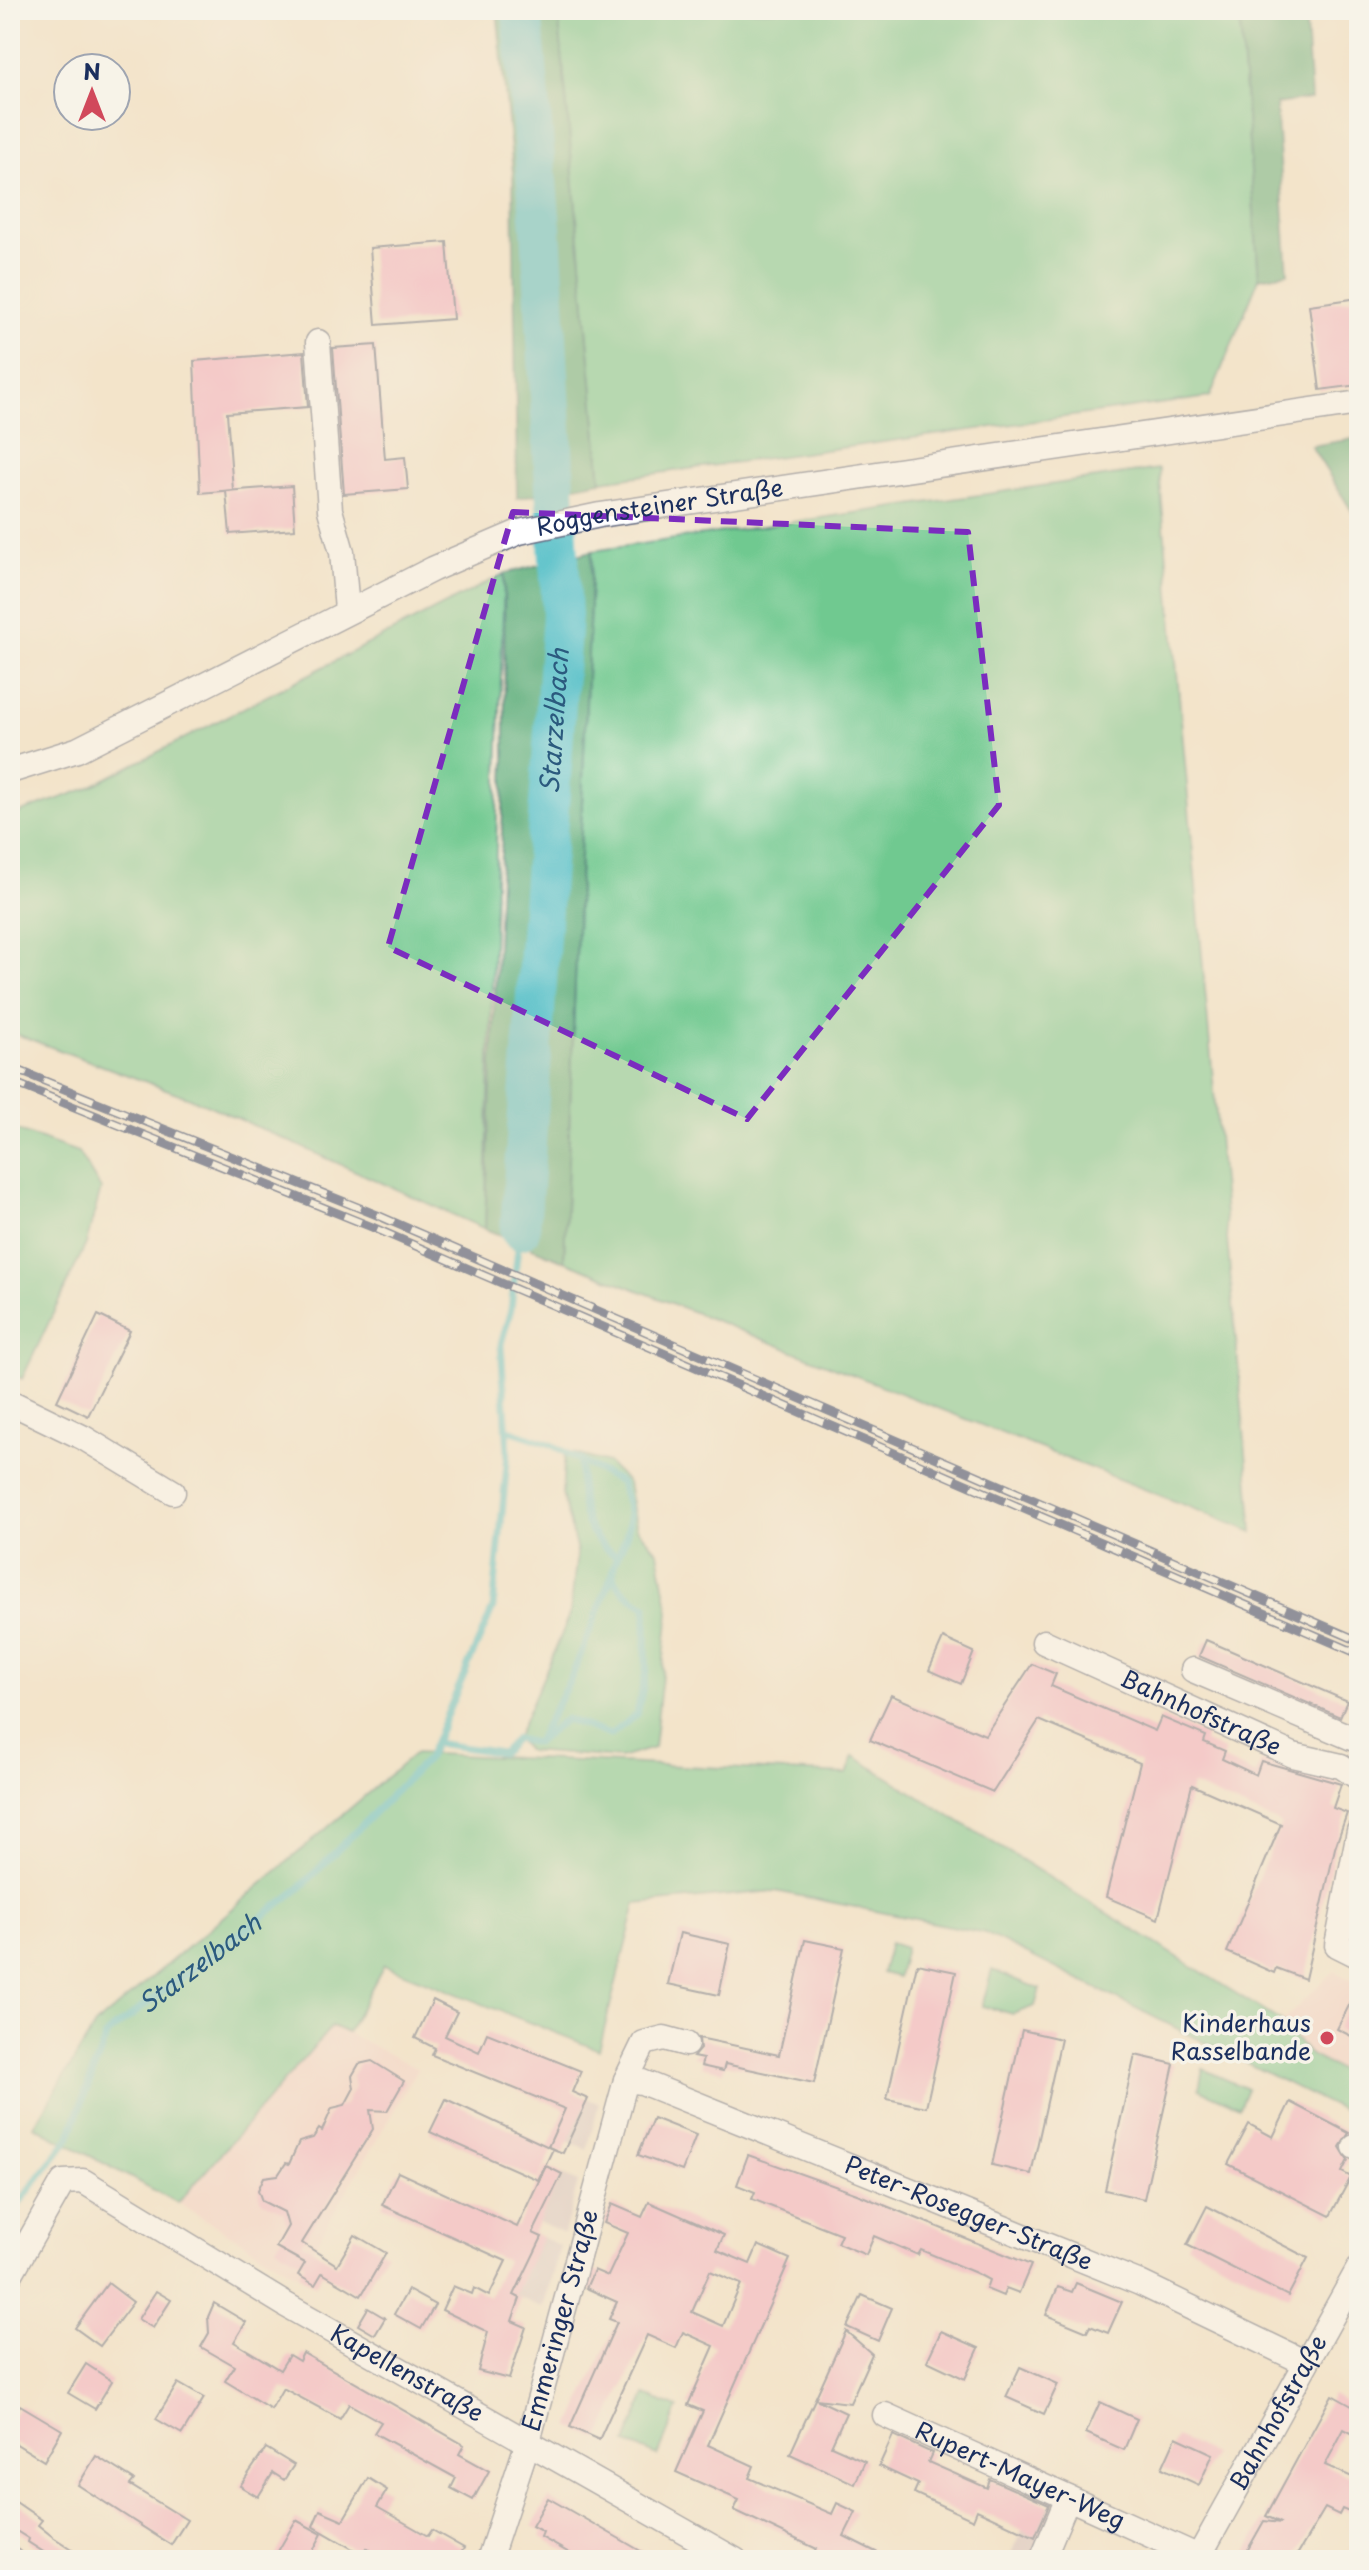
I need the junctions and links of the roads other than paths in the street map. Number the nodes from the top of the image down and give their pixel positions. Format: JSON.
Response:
{"nodes":[{"id":1,"x":318,"y":342,"type":"dead end"},
{"id":2,"x":1359,"y":403,"type":"edge"},
{"id":3,"x":347,"y":610,"type":"junction"},
{"id":4,"x":10,"y":771,"type":"edge"},
{"id":5,"x":10,"y":1402,"type":"edge"},
{"id":6,"x":173,"y":1492,"type":"dead end"},
{"id":7,"x":1044,"y":1642,"type":"dead end"},
{"id":8,"x":1193,"y":1670,"type":"dead end"},
{"id":9,"x":1252,"y":1696,"type":"junction"},
{"id":10,"x":1238,"y":1729,"type":"junction"},
{"id":11,"x":1359,"y":1741,"type":"edge"},
{"id":12,"x":1357,"y":1767,"type":"edge"},
{"id":13,"x":1359,"y":1831,"type":"edge"},
{"id":14,"x":1357,"y":1862,"type":"edge"},
{"id":15,"x":1359,"y":1956,"type":"edge"},
{"id":16,"x":686,"y":2044,"type":"dead end"},
{"id":17,"x":626,"y":2080,"type":"junction"},
{"id":18,"x":1359,"y":2268,"type":"edge"},
{"id":19,"x":10,"y":2275,"type":"edge"},
{"id":20,"x":1306,"y":2363,"type":"junction"},
{"id":21,"x":885,"y":2415,"type":"dead end"},
{"id":22,"x":527,"y":2445,"type":"junction"},
{"id":23,"x":1068,"y":2498,"type":"junction"},
{"id":24,"x":1198,"y":2559,"type":"edge"},
{"id":25,"x":489,"y":2560,"type":"edge"},
{"id":26,"x":735,"y":2560,"type":"edge"},
{"id":27,"x":1042,"y":2560,"type":"edge"}],
"edges":[{"from":1,"to":3,"type":"street"},
{"from":2,"to":3,"type":"street","name":"Roggensteiner Straße"},
{"from":3,"to":4,"type":"street","name":"Roggensteiner Straße"},
{"from":5,"to":6,"type":"street"},
{"from":7,"to":10,"type":"street","name":"Bahnhofstraße"},
{"from":8,"to":9,"type":"street"},
{"from":9,"to":10,"type":"street"},
{"from":9,"to":11,"type":"street"},
{"from":10,"to":12,"type":"street","name":"Bahnhofstraße"},
{"from":13,"to":14,"type":"street"},
{"from":14,"to":15,"type":"street"},
{"from":16,"to":17,"type":"street","name":"Emmeringer Straße"},
{"from":17,"to":20,"type":"street","name":"Peter-Rosegger-Straße"},
{"from":17,"to":22,"type":"street","name":"Emmeringer Straße"},
{"from":18,"to":20,"type":"street","name":"Bahnhofstraße"},
{"from":19,"to":22,"type":"street","name":"Kapellenstraße"},
{"from":20,"to":24,"type":"street","name":"Bahnhofstraße"},
{"from":21,"to":23,"type":"street","name":"Rupert-Mayer-Weg"},
{"from":22,"to":25,"type":"street","name":"Emmeringer Straße"},
{"from":22,"to":26,"type":"street","name":"Kapellenstraße"},
{"from":23,"to":24,"type":"street","name":"Rupert-Mayer-Weg"},
{"from":23,"to":27,"type":"street"}]}
